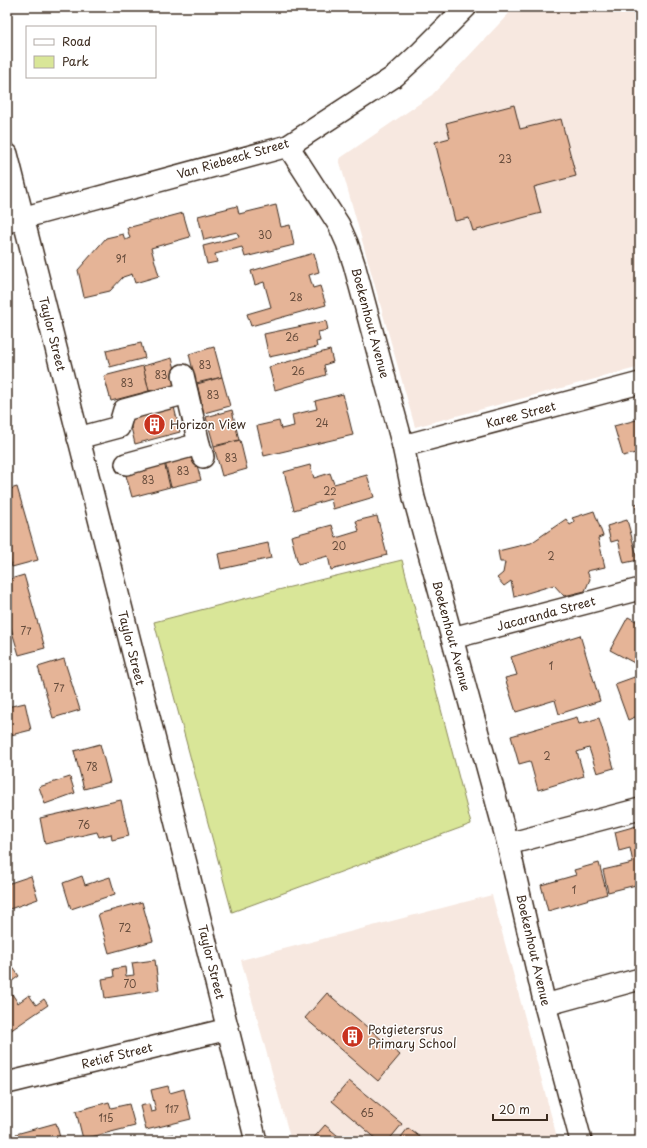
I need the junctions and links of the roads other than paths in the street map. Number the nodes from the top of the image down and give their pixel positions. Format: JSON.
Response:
{"nodes":[{"id":1,"x":466,"y":7,"type":"edge"},
{"id":2,"x":288,"y":146,"type":"junction"},
{"id":3,"x":7,"y":154,"type":"edge"},
{"id":4,"x":15,"y":220,"type":"edge"},
{"id":5,"x":640,"y":383,"type":"edge"},
{"id":6,"x":78,"y":438,"type":"junction"},
{"id":7,"x":403,"y":446,"type":"junction"},
{"id":8,"x":126,"y":464,"type":"dead end"},
{"id":9,"x":640,"y":589,"type":"edge"},
{"id":10,"x":452,"y":638,"type":"junction"},
{"id":11,"x":640,"y":810,"type":"edge"},
{"id":12,"x":508,"y":844,"type":"junction"},
{"id":13,"x":640,"y":979,"type":"edge"},
{"id":14,"x":545,"y":1005,"type":"junction"},
{"id":15,"x":228,"y":1029,"type":"junction"},
{"id":16,"x":7,"y":1083,"type":"edge"},
{"id":17,"x":256,"y":1141,"type":"edge"},
{"id":18,"x":581,"y":1141,"type":"edge"}],
"edges":[{"from":1,"to":2,"type":"street","name":"Van Riebeeck Street"},
{"from":2,"to":4,"type":"street","name":"Van Riebeeck Street"},
{"from":2,"to":7,"type":"street","name":"Boekenhout Avenue"},
{"from":3,"to":4,"type":"street","name":"Taylor Street"},
{"from":4,"to":6,"type":"street","name":"Taylor Street"},
{"from":5,"to":7,"type":"street","name":"Karee Street"},
{"from":6,"to":8,"type":"street"},
{"from":6,"to":15,"type":"street","name":"Taylor Street"},
{"from":7,"to":10,"type":"street","name":"Boekenhout Avenue"},
{"from":9,"to":10,"type":"street","name":"Jacaranda Street"},
{"from":10,"to":12,"type":"street","name":"Boekenhout Avenue"},
{"from":11,"to":12,"type":"street"},
{"from":12,"to":14,"type":"street","name":"Boekenhout Avenue"},
{"from":13,"to":14,"type":"street"},
{"from":14,"to":18,"type":"street","name":"Boekenhout Avenue"},
{"from":15,"to":16,"type":"street","name":"Retief Street"},
{"from":15,"to":17,"type":"street","name":"Taylor Street"}]}
